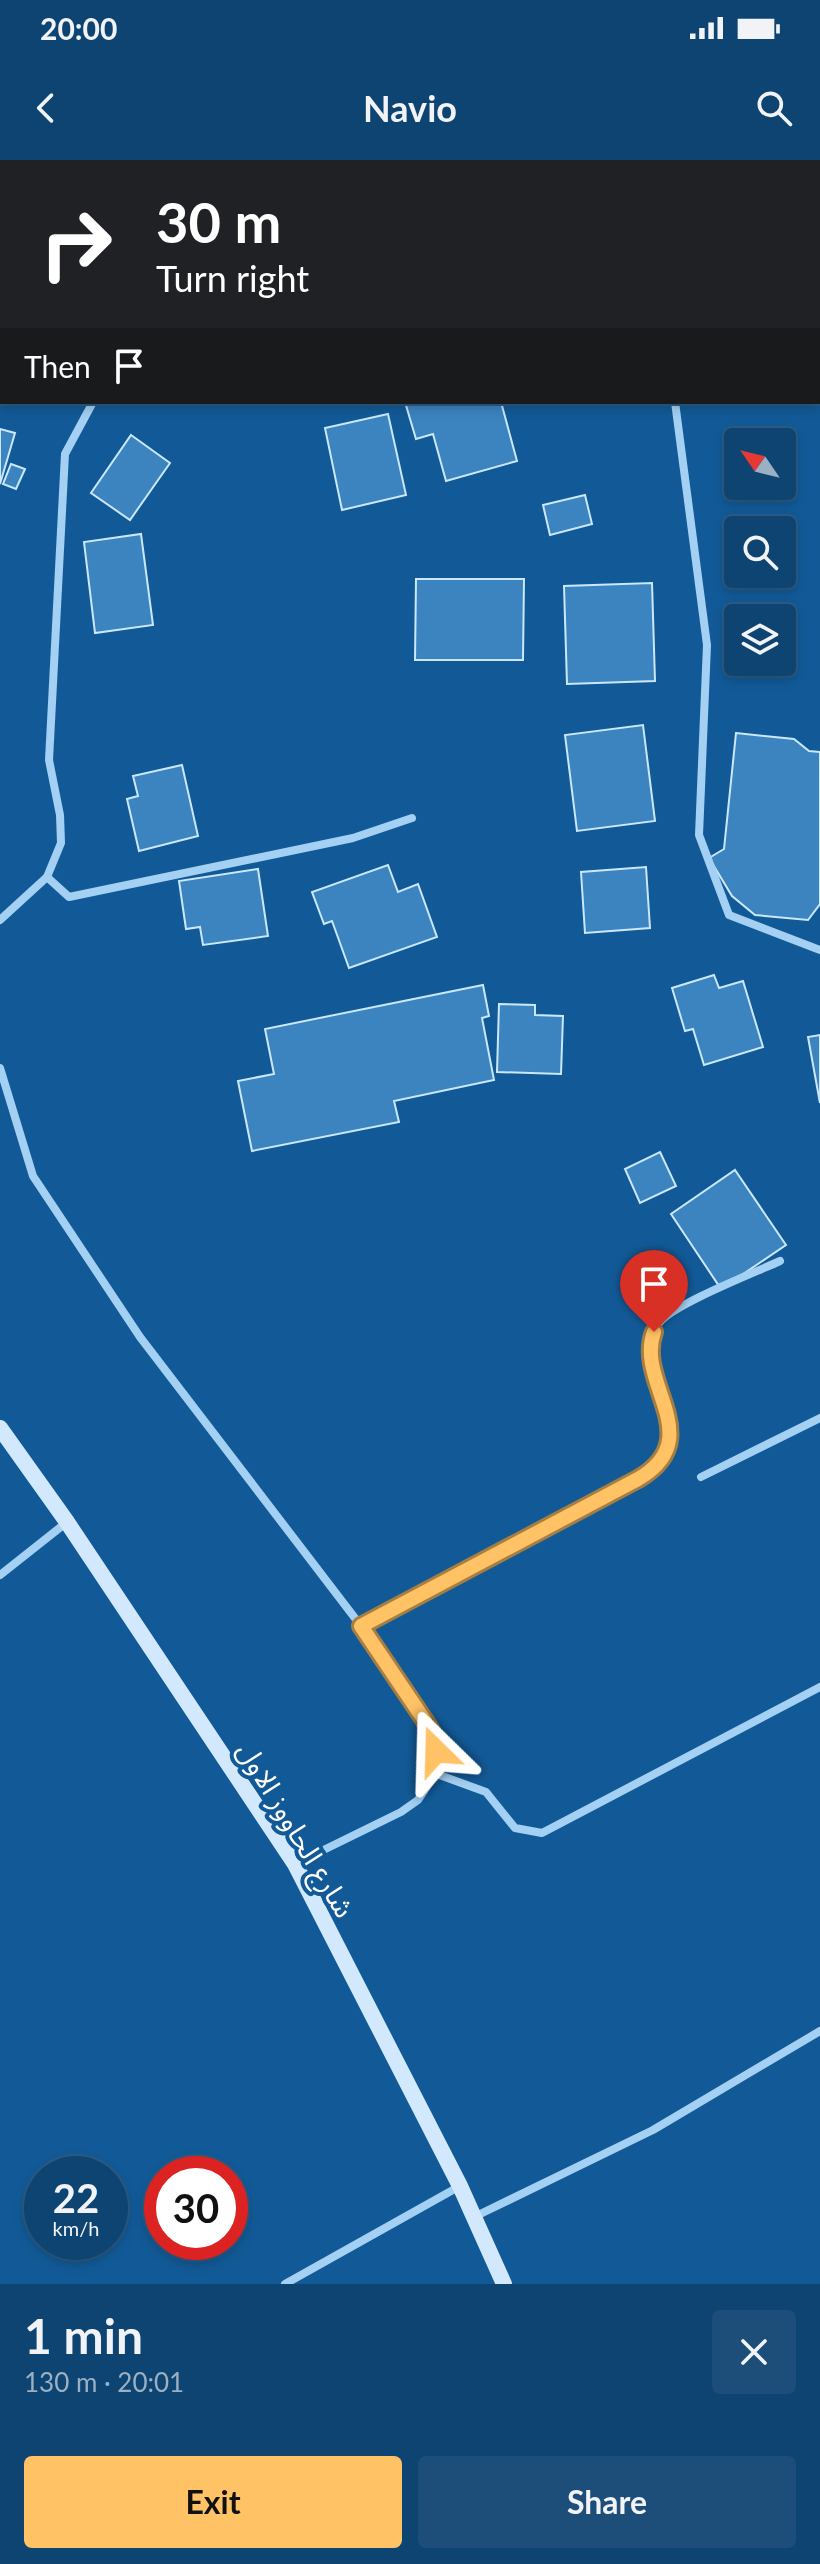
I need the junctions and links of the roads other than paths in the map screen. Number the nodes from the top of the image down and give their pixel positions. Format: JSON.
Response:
{"nodes":[{"id":1,"x":92,"y":404,"type":"edge"},
{"id":2,"x":675,"y":404,"type":"edge"},
{"id":3,"x":412,"y":818,"type":"dead end"},
{"id":4,"x":47,"y":877,"type":"junction"},
{"id":5,"x":0,"y":920,"type":"edge"},
{"id":6,"x":820,"y":950,"type":"edge"},
{"id":7,"x":0,"y":1068,"type":"edge"},
{"id":8,"x":780,"y":1261,"type":"dead end"},
{"id":9,"x":820,"y":1418,"type":"edge"},
{"id":10,"x":0,"y":1428,"type":"edge"},
{"id":11,"x":701,"y":1477,"type":"dead end"},
{"id":12,"x":67,"y":1522,"type":"junction"},
{"id":13,"x":0,"y":1575,"type":"edge"},
{"id":14,"x":361,"y":1626,"type":"junction"},
{"id":15,"x":820,"y":1687,"type":"edge"},
{"id":16,"x":434,"y":1773,"type":"junction"},
{"id":17,"x":295,"y":1864,"type":"junction"},
{"id":18,"x":820,"y":2031,"type":"edge"},
{"id":19,"x":460,"y":2186,"type":"junction"},
{"id":20,"x":473,"y":2217,"type":"junction"},
{"id":21,"x":285,"y":2284,"type":"edge"},
{"id":22,"x":504,"y":2284,"type":"edge"}],
"edges":[{"from":1,"to":4,"type":"street"},
{"from":2,"to":6,"type":"street"},
{"from":3,"to":4,"type":"street"},
{"from":4,"to":5,"type":"street"},
{"from":7,"to":14,"type":"street"},
{"from":8,"to":14,"type":"street"},
{"from":9,"to":11,"type":"street"},
{"from":10,"to":12,"type":"main road","name":"شارع الحاووز الاول"},
{"from":12,"to":13,"type":"street"},
{"from":12,"to":17,"type":"main road","name":"شارع الحاووز الاول"},
{"from":14,"to":16,"type":"street"},
{"from":15,"to":16,"type":"street"},
{"from":16,"to":17,"type":"street"},
{"from":17,"to":19,"type":"main road","name":"شارع الحاووز الاول"},
{"from":18,"to":20,"type":"street"},
{"from":19,"to":20,"type":"main road","name":"شارع الحاووز الاول"},
{"from":19,"to":21,"type":"street"},
{"from":20,"to":22,"type":"main road","name":"شارع الحاووز الاول"}]}
